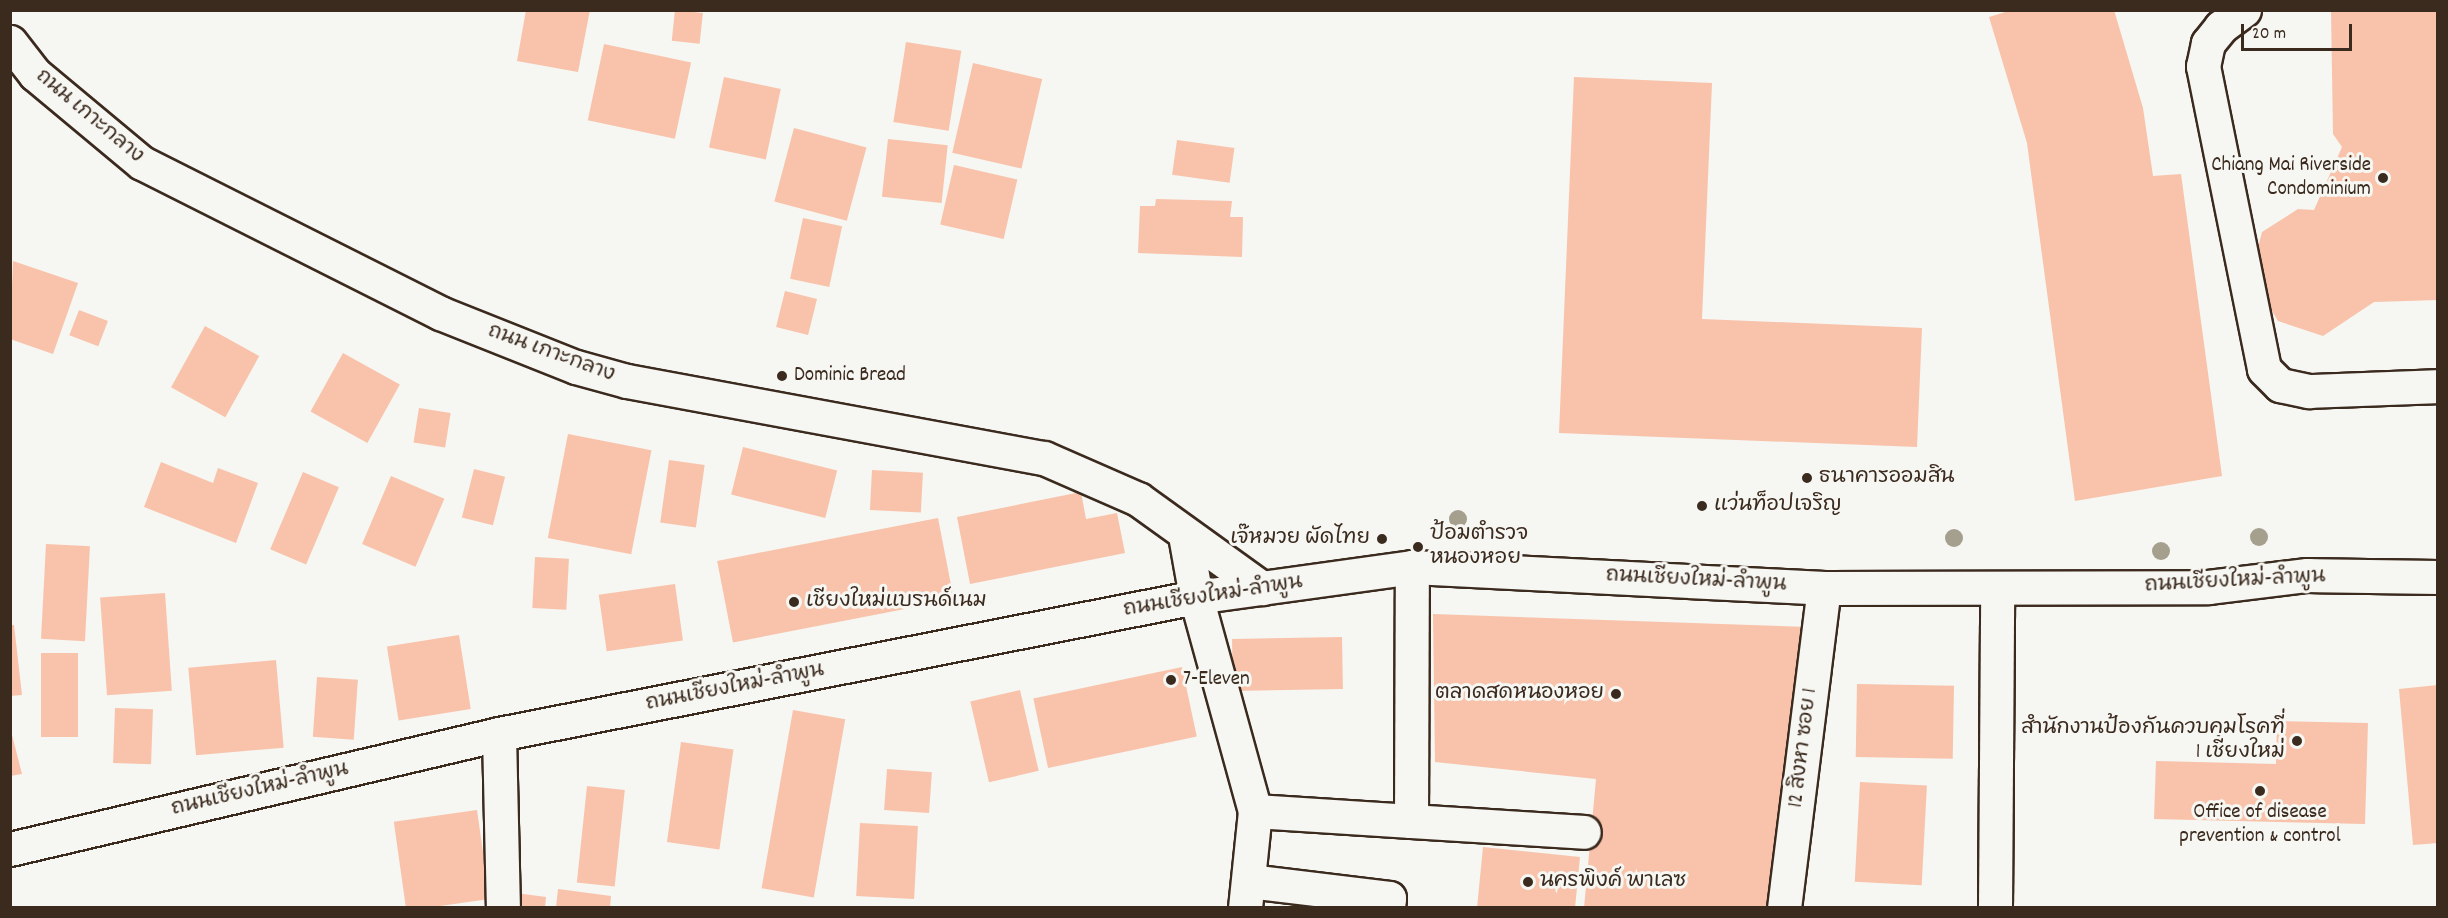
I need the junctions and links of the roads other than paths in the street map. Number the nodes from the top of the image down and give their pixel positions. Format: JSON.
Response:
{"nodes":[{"id":1,"x":2244,"y":10,"type":"edge"},
{"id":2,"x":10,"y":42,"type":"edge"},
{"id":3,"x":2438,"y":387,"type":"edge"},
{"id":4,"x":1185,"y":535,"type":"junction"},
{"id":5,"x":1412,"y":567,"type":"junction"},
{"id":6,"x":2438,"y":577,"type":"edge"},
{"id":7,"x":1262,"y":588,"type":"junction"},
{"id":8,"x":1824,"y":588,"type":"junction"},
{"id":9,"x":1997,"y":589,"type":"junction"},
{"id":10,"x":1196,"y":597,"type":"junction"},
{"id":11,"x":499,"y":734,"type":"junction"},
{"id":12,"x":1255,"y":811,"type":"junction"},
{"id":13,"x":1411,"y":821,"type":"junction"},
{"id":14,"x":1584,"y":832,"type":"dead end"},
{"id":15,"x":10,"y":849,"type":"edge"},
{"id":16,"x":1247,"y":894,"type":"edge"},
{"id":17,"x":503,"y":908,"type":"edge"},
{"id":18,"x":1388,"y":908,"type":"edge"},
{"id":19,"x":1784,"y":908,"type":"edge"},
{"id":20,"x":1995,"y":908,"type":"edge"}],
"edges":[{"from":1,"to":3,"type":"street"},
{"from":2,"to":4,"type":"street","name":"ถนน เกาะกลาง"},
{"from":4,"to":7,"type":"street","name":"ถนน เกาะกลาง"},
{"from":4,"to":10,"type":"street"},
{"from":5,"to":7,"type":"street","name":"ถนนเชียงใหม่-ลำพูน"},
{"from":5,"to":8,"type":"street","name":"ถนนเชียงใหม่-ลำพูน"},
{"from":5,"to":13,"type":"street"},
{"from":6,"to":9,"type":"street","name":"ถนนเชียงใหม่-ลำพูน"},
{"from":7,"to":10,"type":"street","name":"ถนนเชียงใหม่-ลำพูน"},
{"from":8,"to":9,"type":"street","name":"ถนนเชียงใหม่-ลำพูน"},
{"from":8,"to":19,"type":"street","name":"12 สิงหา ซอย 1"},
{"from":9,"to":20,"type":"street"},
{"from":10,"to":11,"type":"street","name":"ถนนเชียงใหม่-ลำพูน"},
{"from":10,"to":12,"type":"street"},
{"from":11,"to":15,"type":"street","name":"ถนนเชียงใหม่-ลำพูน"},
{"from":11,"to":17,"type":"street"},
{"from":12,"to":13,"type":"street"},
{"from":12,"to":16,"type":"street"},
{"from":13,"to":14,"type":"street"},
{"from":16,"to":18,"type":"street"}]}
